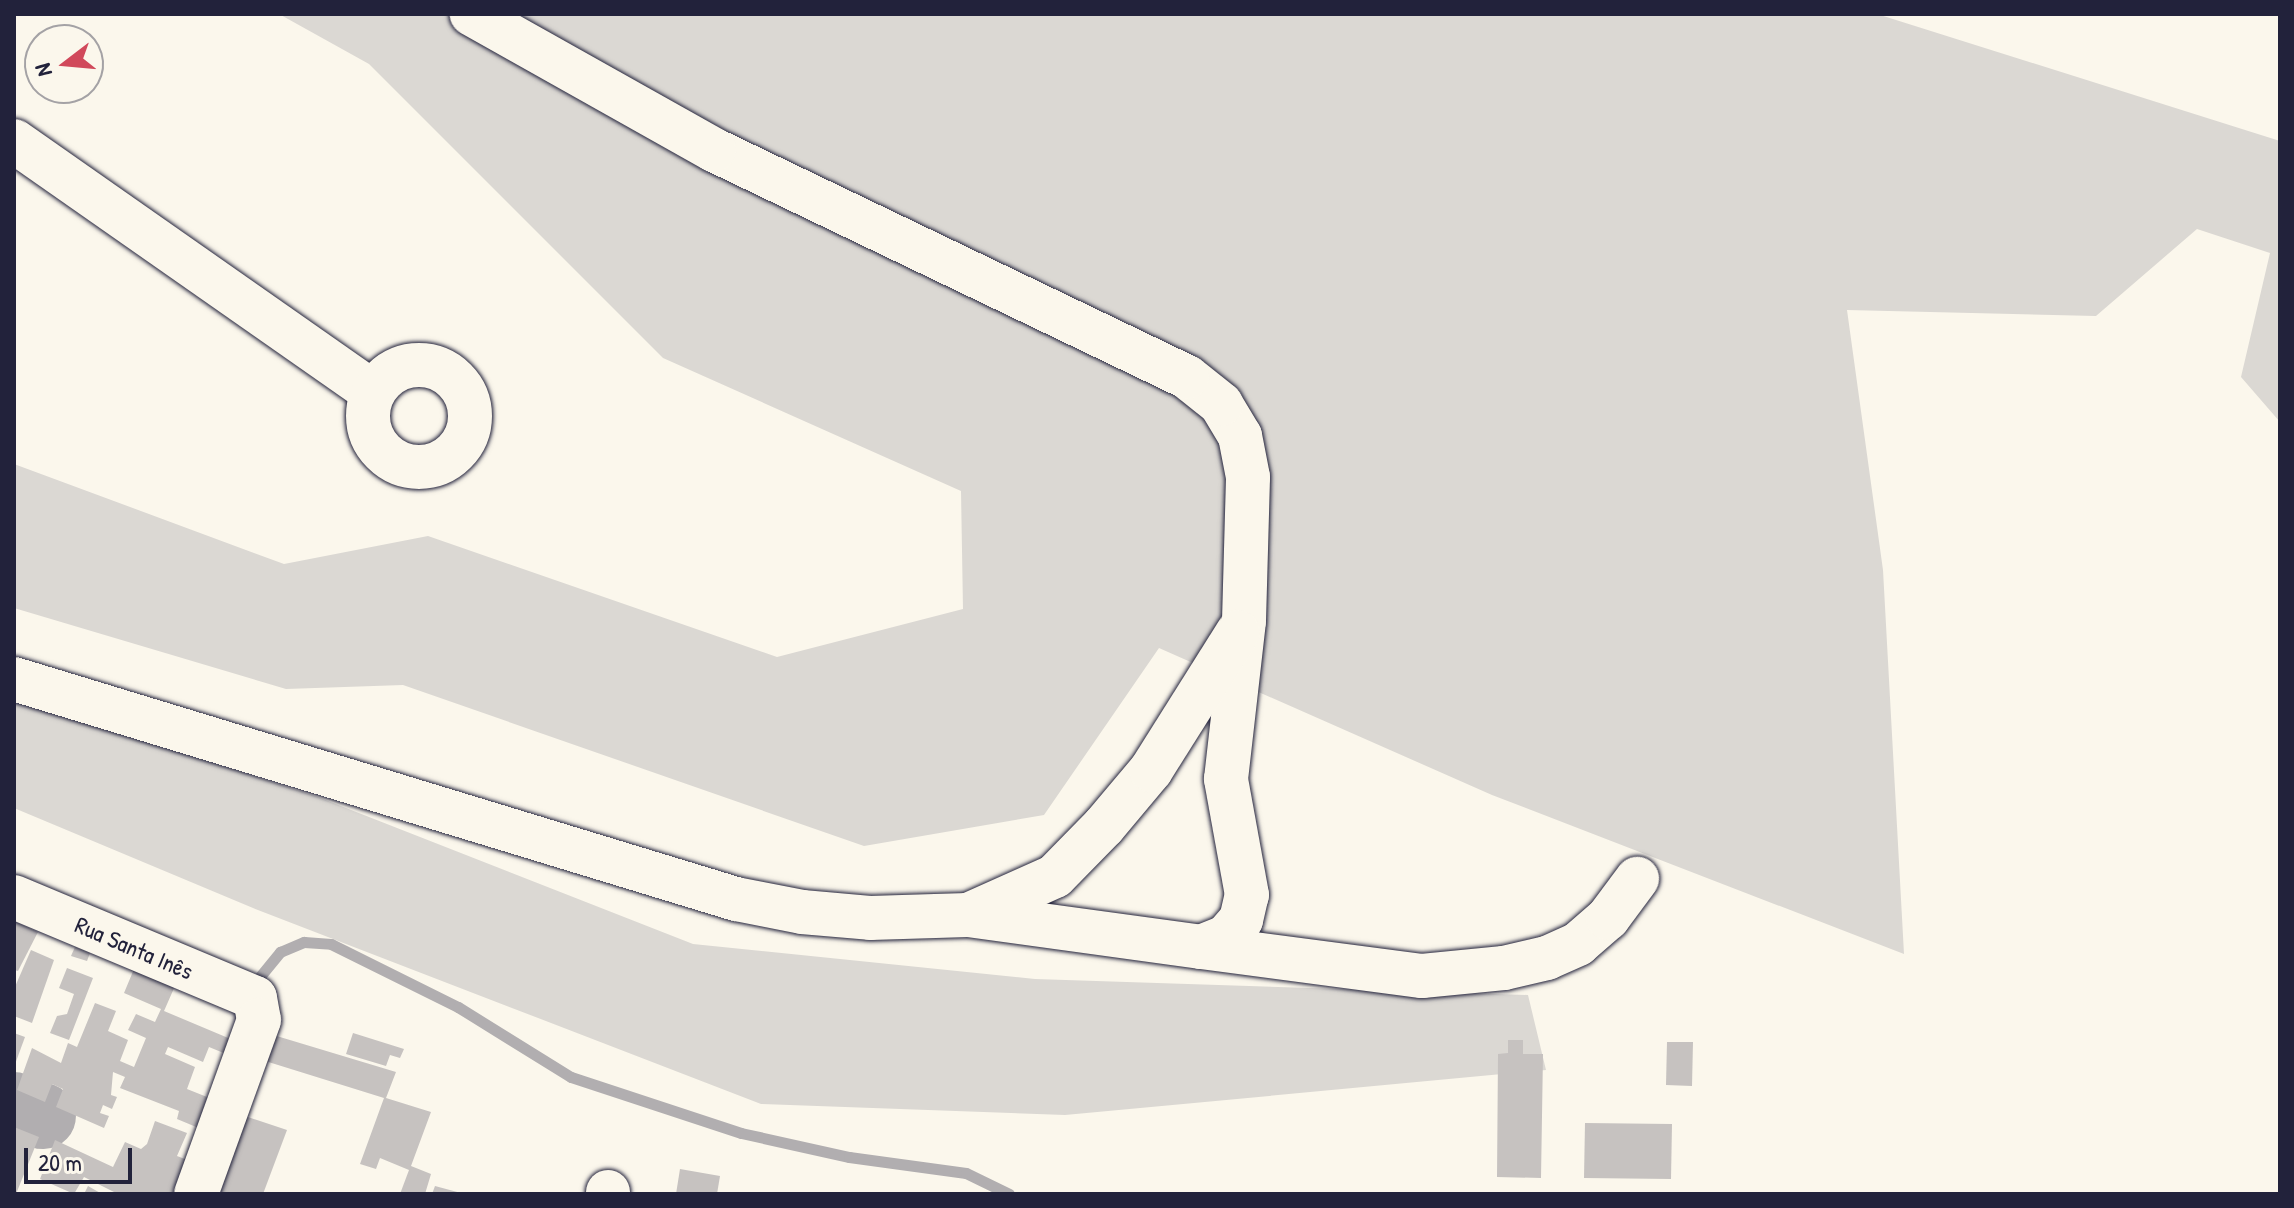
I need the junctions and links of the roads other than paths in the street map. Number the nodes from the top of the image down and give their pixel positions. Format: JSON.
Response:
{"nodes":[{"id":1,"x":472,"y":14,"type":"edge"},
{"id":2,"x":14,"y":141,"type":"edge"},
{"id":3,"x":373,"y":392,"type":"dead end"},
{"id":4,"x":1244,"y":621,"type":"junction"},
{"id":5,"x":14,"y":679,"type":"edge"},
{"id":6,"x":1055,"y":876,"type":"junction"},
{"id":7,"x":1637,"y":879,"type":"dead end"},
{"id":8,"x":1247,"y":895,"type":"junction"},
{"id":9,"x":14,"y":897,"type":"edge"},
{"id":10,"x":968,"y":915,"type":"junction"},
{"id":11,"x":1082,"y":931,"type":"junction"},
{"id":12,"x":1201,"y":947,"type":"junction"},
{"id":13,"x":1333,"y":968,"type":"junction"},
{"id":14,"x":196,"y":1194,"type":"edge"}],
"edges":[{"from":1,"to":4,"type":"lane"},
{"from":2,"to":3,"type":"lane"},
{"from":4,"to":6,"type":"lane"},
{"from":4,"to":8,"type":"lane"},
{"from":5,"to":10,"type":"lane"},
{"from":6,"to":10,"type":"lane"},
{"from":6,"to":11,"type":"lane"},
{"from":7,"to":13,"type":"lane"},
{"from":8,"to":12,"type":"lane"},
{"from":8,"to":13,"type":"lane"},
{"from":9,"to":14,"type":"lane","name":"Rua Santa Inês"},
{"from":10,"to":11,"type":"lane"},
{"from":11,"to":12,"type":"lane"},
{"from":12,"to":13,"type":"lane"}]}
